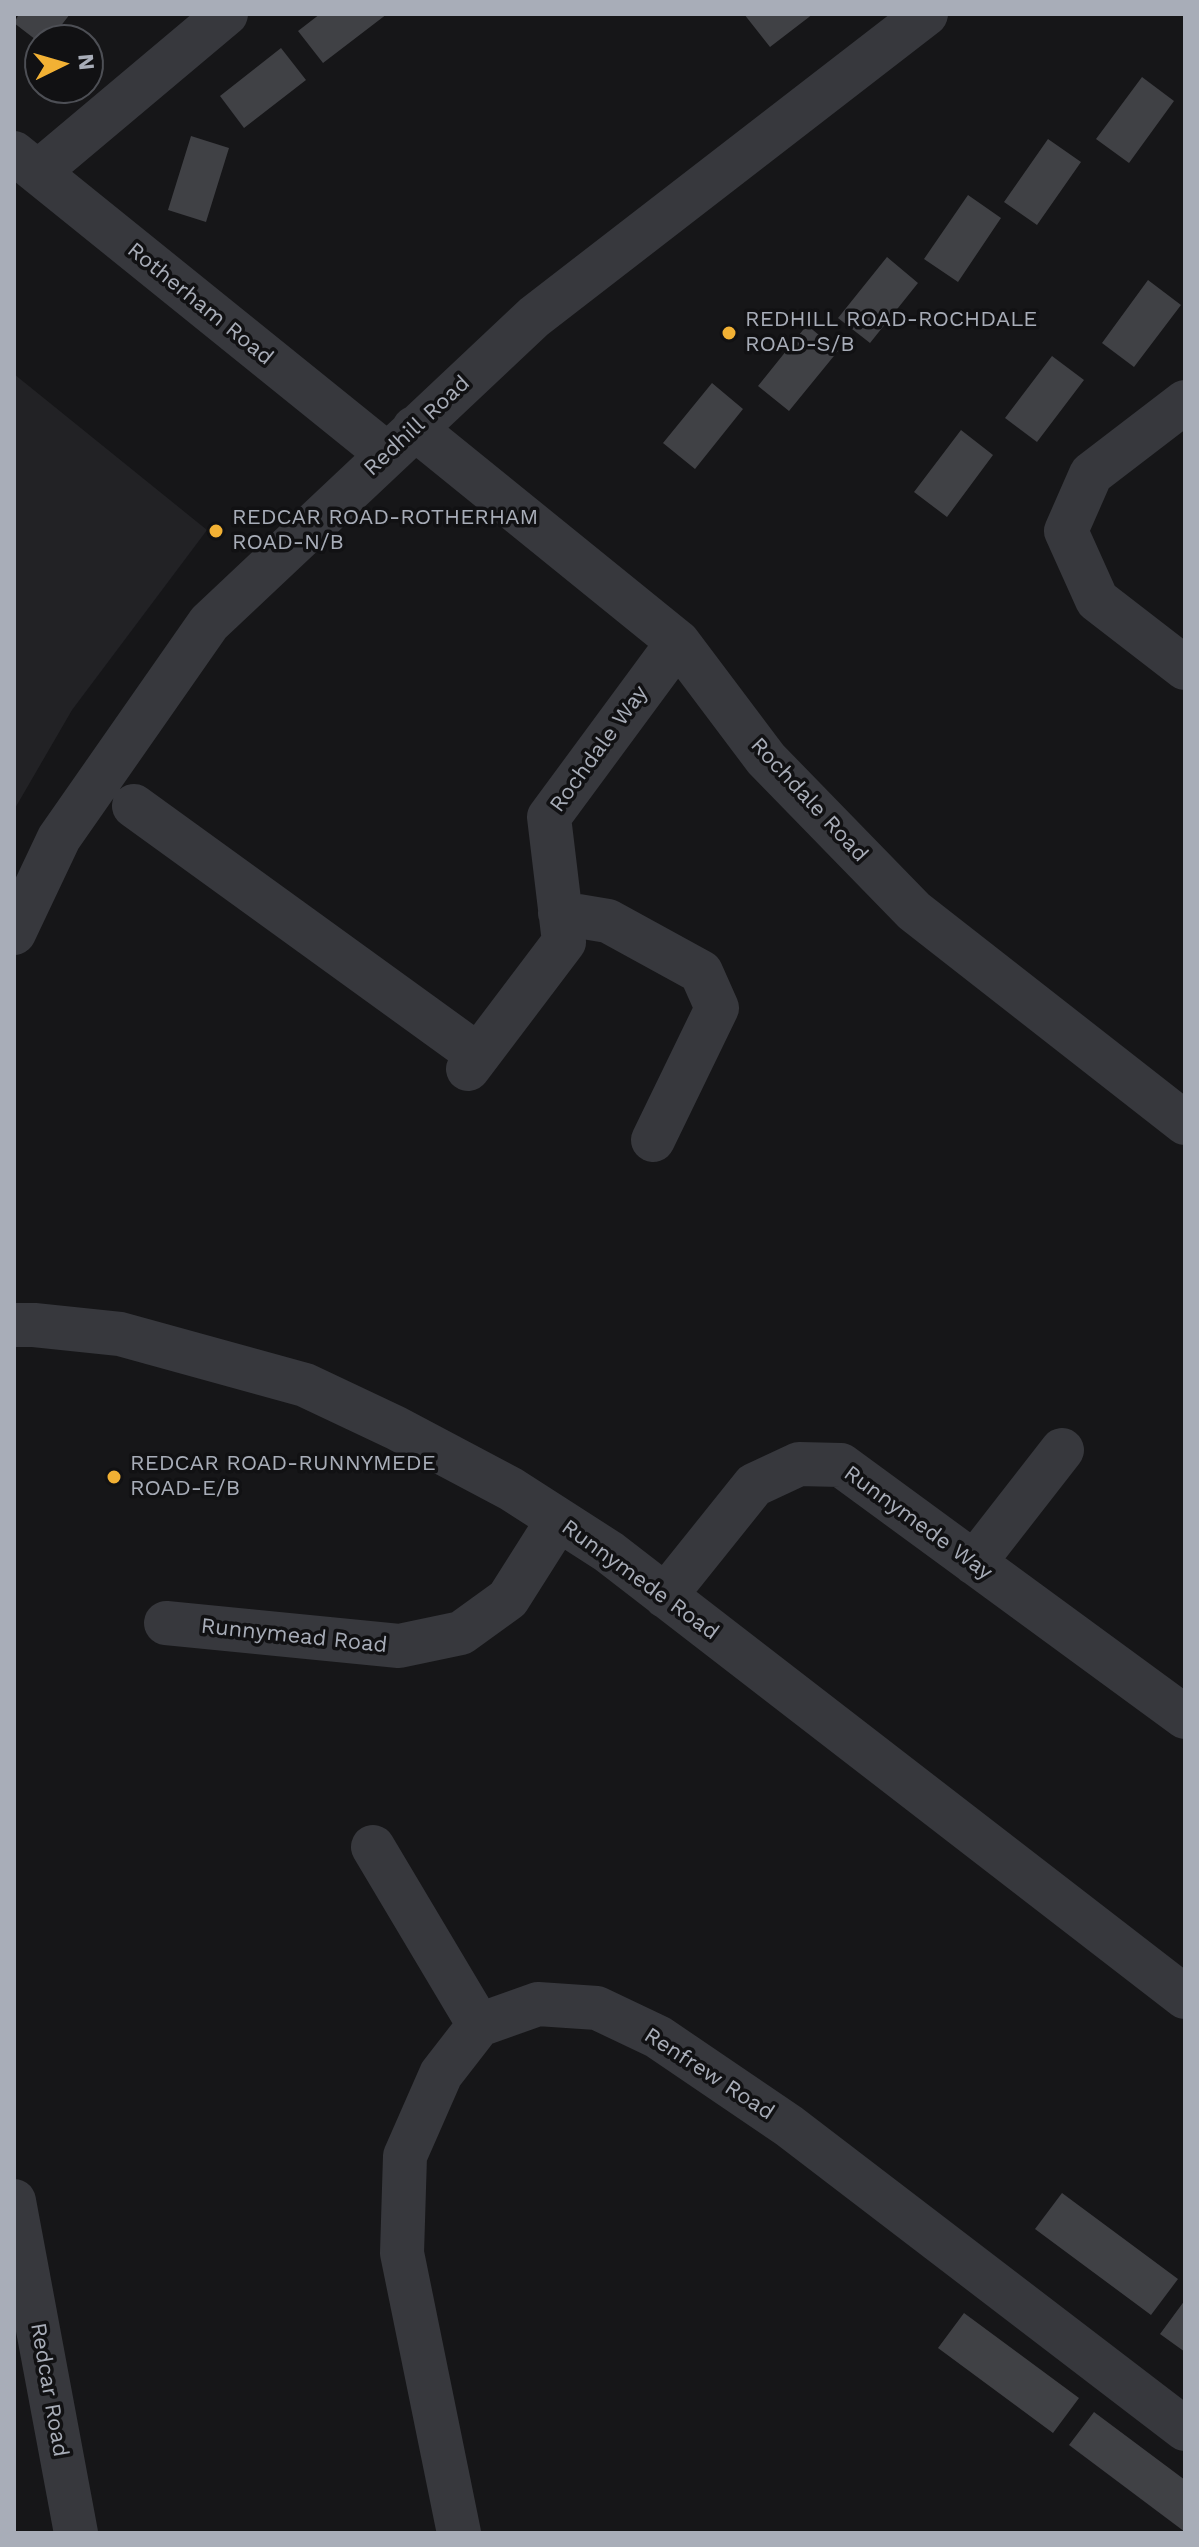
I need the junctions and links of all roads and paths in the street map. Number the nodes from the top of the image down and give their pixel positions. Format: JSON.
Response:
{"nodes":[{"id":1,"x":226,"y":14,"type":"edge"},
{"id":2,"x":926,"y":14,"type":"edge"},
{"id":3,"x":26,"y":163,"type":"edge"},
{"id":4,"x":1185,"y":402,"type":"edge"},
{"id":5,"x":400,"y":441,"type":"junction"},
{"id":6,"x":678,"y":642,"type":"junction"},
{"id":7,"x":1185,"y":668,"type":"edge"},
{"id":8,"x":134,"y":806,"type":"dead end"},
{"id":9,"x":560,"y":913,"type":"junction"},
{"id":10,"x":14,"y":933,"type":"edge"},
{"id":11,"x":1185,"y":1123,"type":"edge"},
{"id":12,"x":653,"y":1140,"type":"dead end"},
{"id":13,"x":14,"y":1325,"type":"edge"},
{"id":14,"x":1062,"y":1450,"type":"dead end"},
{"id":15,"x":558,"y":1520,"type":"junction"},
{"id":16,"x":974,"y":1563,"type":"junction"},
{"id":17,"x":665,"y":1596,"type":"junction"},
{"id":18,"x":166,"y":1623,"type":"dead end"},
{"id":19,"x":1185,"y":1717,"type":"edge"},
{"id":20,"x":373,"y":1847,"type":"dead end"},
{"id":21,"x":1185,"y":1997,"type":"edge"},
{"id":22,"x":479,"y":2025,"type":"junction"},
{"id":23,"x":14,"y":2201,"type":"edge"},
{"id":24,"x":1185,"y":2429,"type":"edge"},
{"id":25,"x":76,"y":2533,"type":"edge"},
{"id":26,"x":459,"y":2533,"type":"edge"}],
"edges":[{"from":1,"to":3,"type":"street"},
{"from":2,"to":5,"type":"street","name":"Redhill Road"},
{"from":3,"to":5,"type":"street","name":"Rotherham Road"},
{"from":4,"to":7,"type":"street"},
{"from":5,"to":6,"type":"street","name":"Rochdale Road"},
{"from":5,"to":10,"type":"street","name":"Redhill Road"},
{"from":6,"to":9,"type":"street","name":"Rochdale Way"},
{"from":6,"to":11,"type":"street","name":"Rochdale Road"},
{"from":8,"to":9,"type":"street","name":"Rochdale Way"},
{"from":9,"to":12,"type":"street"},
{"from":13,"to":15,"type":"street","name":"Runnymede Road"},
{"from":14,"to":16,"type":"street"},
{"from":15,"to":17,"type":"street","name":"Runnymede Road"},
{"from":15,"to":18,"type":"street","name":"Runnymead Road"},
{"from":16,"to":17,"type":"street","name":"Runnymede Way"},
{"from":16,"to":19,"type":"street","name":"Runnymede Way"},
{"from":17,"to":21,"type":"street","name":"Runnymede Road"},
{"from":20,"to":22,"type":"street"},
{"from":22,"to":24,"type":"street","name":"Renfrew Road"},
{"from":22,"to":26,"type":"street"},
{"from":23,"to":25,"type":"street","name":"Redcar Road"}]}
